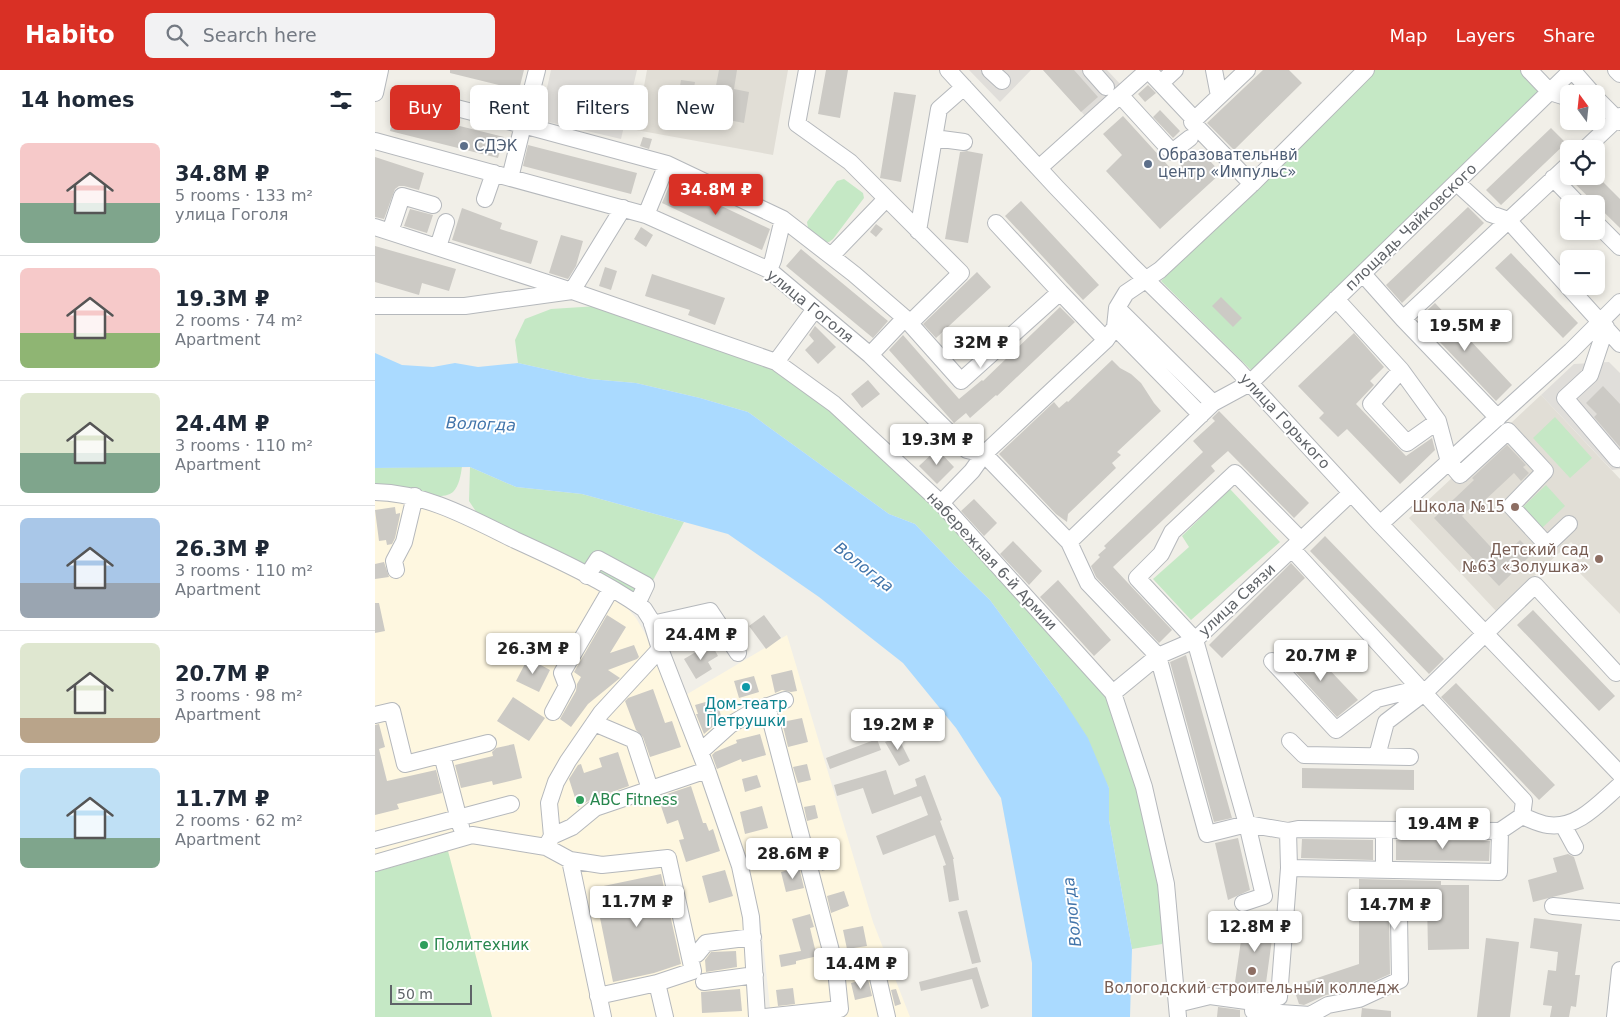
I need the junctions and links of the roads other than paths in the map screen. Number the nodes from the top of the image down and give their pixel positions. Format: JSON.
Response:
{"nodes":[{"id":1,"x":380,"y":70,"type":"edge"},
{"id":2,"x":537,"y":70,"type":"edge"},
{"id":3,"x":807,"y":70,"type":"edge"},
{"id":4,"x":947,"y":70,"type":"edge"},
{"id":5,"x":1091,"y":70,"type":"edge"},
{"id":6,"x":1148,"y":70,"type":"edge"},
{"id":7,"x":1175,"y":70,"type":"edge"},
{"id":8,"x":1214,"y":70,"type":"edge"},
{"id":9,"x":1247,"y":70,"type":"edge"},
{"id":10,"x":1366,"y":70,"type":"edge"},
{"id":11,"x":1529,"y":70,"type":"edge"},
{"id":12,"x":1572,"y":70,"type":"edge"},
{"id":13,"x":1616,"y":70,"type":"edge"},
{"id":14,"x":1620,"y":74,"type":"edge"},
{"id":15,"x":1161,"y":83,"type":"junction"},
{"id":16,"x":533,"y":85,"type":"edge"},
{"id":17,"x":1585,"y":85,"type":"edge"},
{"id":18,"x":964,"y":87,"type":"junction"},
{"id":19,"x":1106,"y":87,"type":"dead end"},
{"id":20,"x":375,"y":89,"type":"edge"},
{"id":21,"x":1550,"y":92,"type":"junction"},
{"id":22,"x":1120,"y":95,"type":"junction"},
{"id":23,"x":1560,"y":95,"type":"edge"},
{"id":24,"x":1219,"y":96,"type":"junction"},
{"id":25,"x":1605,"y":106,"type":"edge"},
{"id":26,"x":1605,"y":114,"type":"edge"},
{"id":27,"x":1194,"y":119,"type":"junction"},
{"id":28,"x":1619,"y":119,"type":"edge"},
{"id":29,"x":522,"y":130,"type":"edge"},
{"id":30,"x":538,"y":130,"type":"edge"},
{"id":31,"x":934,"y":138,"type":"junction"},
{"id":32,"x":1190,"y":138,"type":"dead end"},
{"id":33,"x":1595,"y":140,"type":"edge"},
{"id":34,"x":375,"y":141,"type":"edge"},
{"id":35,"x":964,"y":142,"type":"dead end"},
{"id":36,"x":667,"y":164,"type":"junction"},
{"id":37,"x":1039,"y":168,"type":"junction"},
{"id":38,"x":1560,"y":172,"type":"edge"},
{"id":39,"x":493,"y":173,"type":"junction"},
{"id":40,"x":510,"y":178,"type":"junction"},
{"id":41,"x":1553,"y":178,"type":"junction"},
{"id":42,"x":1457,"y":183,"type":"junction"},
{"id":43,"x":1252,"y":184,"type":"junction"},
{"id":44,"x":1569,"y":195,"type":"edge"},
{"id":45,"x":485,"y":199,"type":"dead end"},
{"id":46,"x":886,"y":199,"type":"junction"},
{"id":47,"x":433,"y":205,"type":"dead end"},
{"id":48,"x":623,"y":208,"type":"junction"},
{"id":49,"x":646,"y":215,"type":"junction"},
{"id":50,"x":783,"y":219,"type":"junction"},
{"id":51,"x":1508,"y":220,"type":"junction"},
{"id":52,"x":447,"y":222,"type":"dead end"},
{"id":53,"x":996,"y":223,"type":"dead end"},
{"id":54,"x":383,"y":230,"type":"edge"},
{"id":55,"x":918,"y":231,"type":"junction"},
{"id":56,"x":1605,"y":232,"type":"edge"},
{"id":57,"x":437,"y":247,"type":"junction"},
{"id":58,"x":1620,"y":247,"type":"edge"},
{"id":59,"x":831,"y":256,"type":"junction"},
{"id":60,"x":769,"y":270,"type":"junction"},
{"id":61,"x":1363,"y":274,"type":"junction"},
{"id":62,"x":1146,"y":279,"type":"junction"},
{"id":63,"x":572,"y":291,"type":"junction"},
{"id":64,"x":1060,"y":292,"type":"junction"},
{"id":65,"x":1336,"y":299,"type":"junction"},
{"id":66,"x":1620,"y":302,"type":"edge"},
{"id":67,"x":375,"y":306,"type":"edge"},
{"id":68,"x":1117,"y":308,"type":"junction"},
{"id":69,"x":815,"y":309,"type":"junction"},
{"id":70,"x":1403,"y":319,"type":"junction"},
{"id":71,"x":907,"y":320,"type":"junction"},
{"id":72,"x":1603,"y":324,"type":"junction"},
{"id":73,"x":1111,"y":334,"type":"junction"},
{"id":74,"x":1620,"y":344,"type":"edge"},
{"id":75,"x":870,"y":355,"type":"junction"},
{"id":76,"x":776,"y":362,"type":"junction"},
{"id":77,"x":1401,"y":370,"type":"junction"},
{"id":78,"x":1250,"y":383,"type":"junction"},
{"id":79,"x":1213,"y":404,"type":"junction"},
{"id":80,"x":1201,"y":416,"type":"junction"},
{"id":81,"x":1498,"y":418,"type":"junction"},
{"id":82,"x":1438,"y":421,"type":"junction"},
{"id":83,"x":984,"y":454,"type":"junction"},
{"id":84,"x":1617,"y":459,"type":"dead end"},
{"id":85,"x":1449,"y":462,"type":"junction"},
{"id":86,"x":375,"y":492,"type":"edge"},
{"id":87,"x":1351,"y":493,"type":"junction"},
{"id":88,"x":415,"y":496,"type":"junction"},
{"id":89,"x":941,"y":503,"type":"junction"},
{"id":90,"x":1380,"y":524,"type":"junction"},
{"id":91,"x":1569,"y":524,"type":"dead end"},
{"id":92,"x":1069,"y":542,"type":"junction"},
{"id":93,"x":1297,"y":544,"type":"junction"},
{"id":94,"x":396,"y":570,"type":"dead end"},
{"id":95,"x":587,"y":576,"type":"junction"},
{"id":96,"x":611,"y":589,"type":"junction"},
{"id":97,"x":637,"y":604,"type":"junction"},
{"id":98,"x":652,"y":624,"type":"junction"},
{"id":99,"x":1484,"y":633,"type":"junction"},
{"id":100,"x":1195,"y":640,"type":"junction"},
{"id":101,"x":660,"y":649,"type":"junction"},
{"id":102,"x":738,"y":653,"type":"dead end"},
{"id":103,"x":1158,"y":656,"type":"junction"},
{"id":104,"x":1272,"y":661,"type":"dead end"},
{"id":105,"x":1616,"y":673,"type":"dead end"},
{"id":106,"x":1113,"y":693,"type":"junction"},
{"id":107,"x":1424,"y":693,"type":"junction"},
{"id":108,"x":785,"y":700,"type":"dead end"},
{"id":109,"x":767,"y":706,"type":"junction"},
{"id":110,"x":553,"y":712,"type":"dead end"},
{"id":111,"x":375,"y":715,"type":"edge"},
{"id":112,"x":593,"y":723,"type":"junction"},
{"id":113,"x":1290,"y":741,"type":"dead end"},
{"id":114,"x":488,"y":743,"type":"dead end"},
{"id":115,"x":700,"y":752,"type":"junction"},
{"id":116,"x":442,"y":755,"type":"junction"},
{"id":117,"x":1377,"y":756,"type":"junction"},
{"id":118,"x":1410,"y":756,"type":"dead end"},
{"id":119,"x":707,"y":770,"type":"junction"},
{"id":120,"x":1620,"y":774,"type":"edge"},
{"id":121,"x":1620,"y":785,"type":"edge"},
{"id":122,"x":650,"y":789,"type":"junction"},
{"id":123,"x":511,"y":804,"type":"dead end"},
{"id":124,"x":1522,"y":816,"type":"junction"},
{"id":125,"x":458,"y":818,"type":"junction"},
{"id":126,"x":1247,"y":824,"type":"junction"},
{"id":127,"x":1563,"y":825,"type":"junction"},
{"id":128,"x":1384,"y":830,"type":"junction"},
{"id":129,"x":1288,"y":831,"type":"junction"},
{"id":130,"x":1499,"y":831,"type":"junction"},
{"id":131,"x":463,"y":837,"type":"junction"},
{"id":132,"x":375,"y":840,"type":"edge"},
{"id":133,"x":549,"y":841,"type":"junction"},
{"id":134,"x":1575,"y":847,"type":"dead end"},
{"id":135,"x":569,"y":860,"type":"junction"},
{"id":136,"x":375,"y":863,"type":"edge"},
{"id":137,"x":1289,"y":868,"type":"junction"},
{"id":138,"x":1383,"y":870,"type":"junction"},
{"id":139,"x":1264,"y":896,"type":"junction"},
{"id":140,"x":1287,"y":900,"type":"junction"},
{"id":141,"x":1243,"y":903,"type":"dead end"},
{"id":142,"x":1553,"y":906,"type":"dead end"},
{"id":143,"x":1620,"y":912,"type":"edge"},
{"id":144,"x":1399,"y":915,"type":"dead end"},
{"id":145,"x":753,"y":937,"type":"junction"},
{"id":146,"x":697,"y":954,"type":"dead end"},
{"id":147,"x":836,"y":970,"type":"junction"},
{"id":148,"x":1620,"y":970,"type":"edge"},
{"id":149,"x":755,"y":975,"type":"junction"},
{"id":150,"x":704,"y":982,"type":"dead end"},
{"id":151,"x":657,"y":983,"type":"junction"},
{"id":152,"x":598,"y":996,"type":"junction"},
{"id":153,"x":1253,"y":1010,"type":"edge"},
{"id":154,"x":1177,"y":1011,"type":"edge"},
{"id":155,"x":603,"y":1017,"type":"edge"},
{"id":156,"x":665,"y":1017,"type":"edge"},
{"id":157,"x":757,"y":1017,"type":"edge"},
{"id":158,"x":765,"y":1017,"type":"edge"},
{"id":159,"x":887,"y":1017,"type":"edge"},
{"id":160,"x":1615,"y":1017,"type":"edge"}],
"edges":[{"from":1,"to":20,"type":"street"},
{"from":2,"to":16,"type":"street"},
{"from":3,"to":46,"type":"street"},
{"from":4,"to":18,"type":"street","name":"улица Горького"},
{"from":5,"to":19,"type":"street"},
{"from":6,"to":15,"type":"street"},
{"from":6,"to":22,"type":"street"},
{"from":7,"to":15,"type":"street"},
{"from":8,"to":24,"type":"street"},
{"from":9,"to":24,"type":"street"},
{"from":10,"to":43,"type":"street"},
{"from":11,"to":21,"type":"street"},
{"from":12,"to":17,"type":"street"},
{"from":12,"to":21,"type":"street","name":"площадь Чайковского"},
{"from":13,"to":14,"type":"street"},
{"from":15,"to":27,"type":"street"},
{"from":18,"to":31,"type":"street"},
{"from":18,"to":37,"type":"street","name":"улица Горького"},
{"from":21,"to":23,"type":"street"},
{"from":21,"to":42,"type":"street","name":"площадь Чайковского"},
{"from":22,"to":32,"type":"street"},
{"from":22,"to":37,"type":"street"},
{"from":24,"to":27,"type":"street"},
{"from":25,"to":28,"type":"street"},
{"from":26,"to":28,"type":"street"},
{"from":27,"to":43,"type":"street"},
{"from":28,"to":33,"type":"street"},
{"from":29,"to":40,"type":"street"},
{"from":30,"to":36,"type":"street"},
{"from":31,"to":35,"type":"street"},
{"from":31,"to":55,"type":"street"},
{"from":34,"to":39,"type":"street","name":"улица Гоголя"},
{"from":36,"to":49,"type":"street"},
{"from":36,"to":50,"type":"street"},
{"from":37,"to":62,"type":"street","name":"улица Горького"},
{"from":38,"to":41,"type":"street"},
{"from":39,"to":40,"type":"street","name":"улица Гоголя"},
{"from":39,"to":45,"type":"street"},
{"from":40,"to":48,"type":"street","name":"улица Гоголя"},
{"from":41,"to":44,"type":"street"},
{"from":41,"to":51,"type":"street"},
{"from":42,"to":51,"type":"street"},
{"from":42,"to":61,"type":"street","name":"площадь Чайковского"},
{"from":43,"to":62,"type":"street"},
{"from":46,"to":55,"type":"street"},
{"from":46,"to":59,"type":"street"},
{"from":47,"to":54,"type":"street"},
{"from":48,"to":49,"type":"street","name":"улица Гоголя"},
{"from":48,"to":63,"type":"street"},
{"from":49,"to":60,"type":"street","name":"улица Гоголя"},
{"from":50,"to":59,"type":"street"},
{"from":50,"to":60,"type":"street"},
{"from":51,"to":70,"type":"street"},
{"from":51,"to":72,"type":"street"},
{"from":52,"to":57,"type":"street"},
{"from":53,"to":64,"type":"street"},
{"from":54,"to":57,"type":"street","name":"набережная 6-й Армии"},
{"from":55,"to":71,"type":"street"},
{"from":56,"to":58,"type":"street"},
{"from":57,"to":63,"type":"street","name":"набережная 6-й Армии"},
{"from":59,"to":71,"type":"street"},
{"from":60,"to":69,"type":"street","name":"улица Гоголя"},
{"from":61,"to":65,"type":"street","name":"площадь Чайковского"},
{"from":61,"to":70,"type":"street"},
{"from":62,"to":68,"type":"street"},
{"from":62,"to":78,"type":"street","name":"улица Горького"},
{"from":63,"to":67,"type":"street","name":"набережная 6-й Армии"},
{"from":63,"to":76,"type":"street","name":"набережная 6-й Армии"},
{"from":64,"to":71,"type":"street"},
{"from":64,"to":73,"type":"street"},
{"from":65,"to":77,"type":"street"},
{"from":65,"to":78,"type":"street","name":"площадь Чайковского"},
{"from":66,"to":72,"type":"street"},
{"from":68,"to":73,"type":"street"},
{"from":68,"to":79,"type":"street"},
{"from":69,"to":75,"type":"street","name":"улица Гоголя"},
{"from":69,"to":76,"type":"street"},
{"from":70,"to":81,"type":"street"},
{"from":71,"to":75,"type":"street"},
{"from":72,"to":74,"type":"street"},
{"from":72,"to":81,"type":"street"},
{"from":72,"to":84,"type":"street"},
{"from":73,"to":80,"type":"street"},
{"from":73,"to":83,"type":"street"},
{"from":75,"to":83,"type":"street","name":"улица Гоголя"},
{"from":76,"to":89,"type":"street","name":"набережная 6-й Армии"},
{"from":77,"to":82,"type":"street"},
{"from":77,"to":82,"type":"street"},
{"from":78,"to":79,"type":"street","name":"площадь Чайковского"},
{"from":78,"to":87,"type":"street","name":"улица Горького"},
{"from":79,"to":80,"type":"street","name":"площадь Чайковского"},
{"from":80,"to":92,"type":"street","name":"площадь Чайковского"},
{"from":81,"to":85,"type":"street"},
{"from":82,"to":85,"type":"street"},
{"from":83,"to":89,"type":"street"},
{"from":83,"to":92,"type":"street"},
{"from":85,"to":90,"type":"street"},
{"from":85,"to":91,"type":"street"},
{"from":86,"to":88,"type":"street"},
{"from":87,"to":90,"type":"street","name":"улица Горького"},
{"from":87,"to":93,"type":"street","name":"улица Связи"},
{"from":88,"to":94,"type":"street"},
{"from":88,"to":95,"type":"street"},
{"from":89,"to":106,"type":"street","name":"набережная 6-й Армии"},
{"from":90,"to":99,"type":"street","name":"улица Горького"},
{"from":92,"to":103,"type":"street"},
{"from":93,"to":100,"type":"street","name":"улица Связи"},
{"from":93,"to":100,"type":"street"},
{"from":93,"to":107,"type":"street"},
{"from":95,"to":96,"type":"street"},
{"from":95,"to":97,"type":"street"},
{"from":96,"to":97,"type":"street"},
{"from":96,"to":110,"type":"street"},
{"from":97,"to":98,"type":"street"},
{"from":98,"to":101,"type":"street"},
{"from":98,"to":102,"type":"street"},
{"from":99,"to":105,"type":"street"},
{"from":99,"to":107,"type":"street"},
{"from":99,"to":120,"type":"street","name":"улица Горького"},
{"from":100,"to":103,"type":"street","name":"улица Связи"},
{"from":100,"to":126,"type":"street"},
{"from":101,"to":112,"type":"street"},
{"from":101,"to":115,"type":"street"},
{"from":103,"to":106,"type":"street","name":"улица Связи"},
{"from":103,"to":126,"type":"street"},
{"from":104,"to":107,"type":"street"},
{"from":106,"to":154,"type":"street","name":"набережная 6-й Армии"},
{"from":107,"to":117,"type":"street"},
{"from":107,"to":124,"type":"street"},
{"from":108,"to":109,"type":"street"},
{"from":109,"to":115,"type":"street"},
{"from":109,"to":147,"type":"street"},
{"from":111,"to":116,"type":"street"},
{"from":112,"to":122,"type":"street"},
{"from":112,"to":133,"type":"street"},
{"from":113,"to":117,"type":"street"},
{"from":114,"to":116,"type":"street"},
{"from":115,"to":119,"type":"street"},
{"from":116,"to":125,"type":"street"},
{"from":117,"to":118,"type":"street"},
{"from":119,"to":122,"type":"street"},
{"from":119,"to":145,"type":"street"},
{"from":121,"to":127,"type":"street"},
{"from":122,"to":133,"type":"street"},
{"from":123,"to":125,"type":"street"},
{"from":124,"to":127,"type":"street"},
{"from":124,"to":130,"type":"street"},
{"from":125,"to":131,"type":"street"},
{"from":125,"to":132,"type":"street"},
{"from":126,"to":129,"type":"street"},
{"from":126,"to":139,"type":"street"},
{"from":127,"to":134,"type":"street"},
{"from":128,"to":129,"type":"street"},
{"from":128,"to":130,"type":"street"},
{"from":128,"to":138,"type":"street"},
{"from":129,"to":137,"type":"street"},
{"from":130,"to":138,"type":"street"},
{"from":131,"to":133,"type":"street"},
{"from":131,"to":136,"type":"street"},
{"from":133,"to":135,"type":"street"},
{"from":135,"to":151,"type":"street"},
{"from":135,"to":152,"type":"street"},
{"from":137,"to":138,"type":"street"},
{"from":137,"to":140,"type":"street"},
{"from":139,"to":140,"type":"street"},
{"from":139,"to":141,"type":"street"},
{"from":140,"to":153,"type":"street"},
{"from":142,"to":143,"type":"street"},
{"from":144,"to":153,"type":"street"},
{"from":145,"to":146,"type":"street"},
{"from":145,"to":149,"type":"street"},
{"from":147,"to":158,"type":"street"},
{"from":147,"to":159,"type":"street"},
{"from":148,"to":160,"type":"street"},
{"from":149,"to":150,"type":"street"},
{"from":149,"to":157,"type":"street"},
{"from":151,"to":152,"type":"street"},
{"from":151,"to":156,"type":"street"},
{"from":152,"to":155,"type":"street"},
{"from":153,"to":154,"type":"street"}]}
